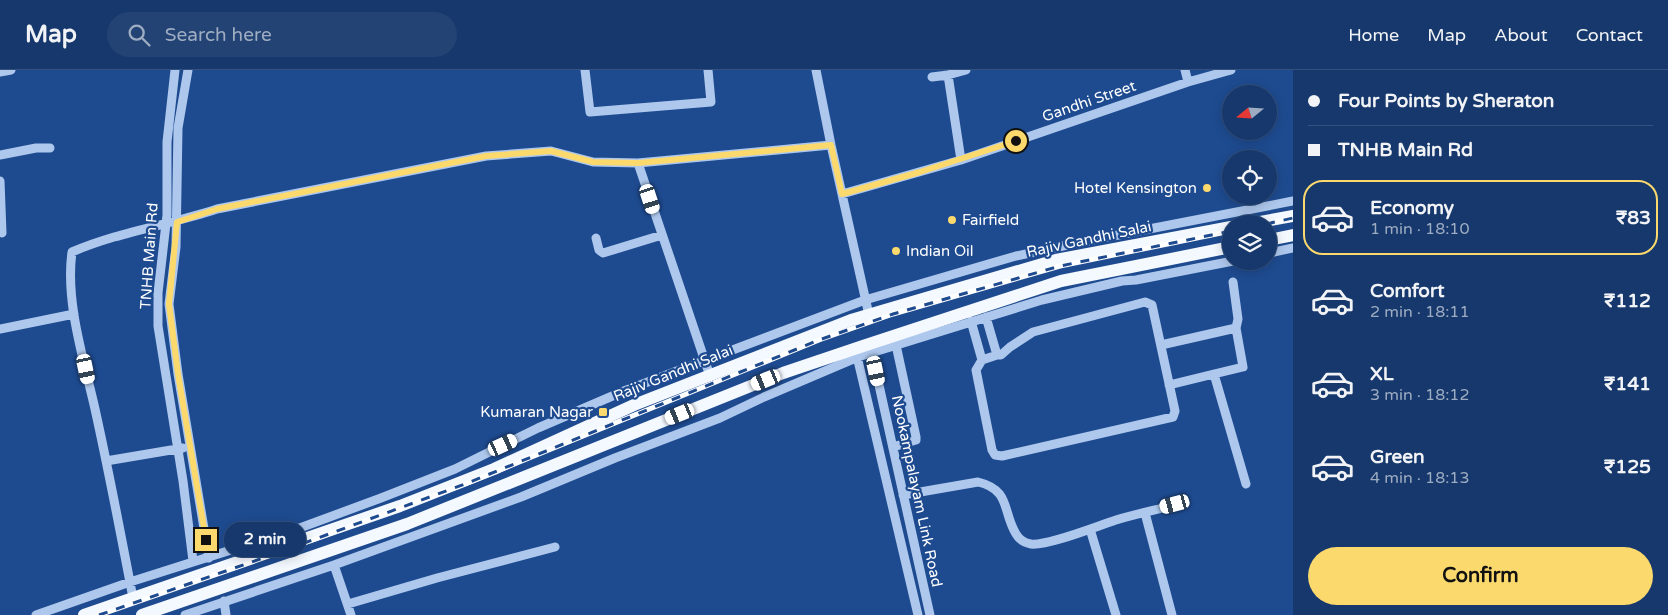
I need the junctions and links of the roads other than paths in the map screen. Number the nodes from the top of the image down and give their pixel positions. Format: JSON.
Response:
{"nodes":[{"id":1,"x":11,"y":70,"type":"edge"},
{"id":2,"x":175,"y":70,"type":"edge"},
{"id":3,"x":188,"y":70,"type":"edge"},
{"id":4,"x":585,"y":70,"type":"edge"},
{"id":5,"x":708,"y":70,"type":"edge"},
{"id":6,"x":816,"y":70,"type":"edge"},
{"id":7,"x":966,"y":70,"type":"edge"},
{"id":8,"x":1185,"y":70,"type":"edge"},
{"id":9,"x":1227,"y":70,"type":"edge"},
{"id":10,"x":0,"y":72,"type":"edge"},
{"id":11,"x":948,"y":75,"type":"junction"},
{"id":12,"x":932,"y":77,"type":"dead end"},
{"id":13,"x":1188,"y":82,"type":"junction"},
{"id":14,"x":831,"y":145,"type":"junction"},
{"id":15,"x":50,"y":148,"type":"dead end"},
{"id":16,"x":0,"y":155,"type":"edge"},
{"id":17,"x":960,"y":160,"type":"junction"},
{"id":18,"x":638,"y":163,"type":"junction"},
{"id":19,"x":0,"y":181,"type":"edge"},
{"id":20,"x":842,"y":194,"type":"junction"},
{"id":21,"x":1293,"y":201,"type":"edge"},
{"id":22,"x":1293,"y":216,"type":"edge"},
{"id":23,"x":1277,"y":219,"type":"edge"},
{"id":24,"x":177,"y":222,"type":"junction"},
{"id":25,"x":166,"y":223,"type":"junction"},
{"id":26,"x":1222,"y":229,"type":"edge"},
{"id":27,"x":2,"y":233,"type":"dead end"},
{"id":28,"x":662,"y":235,"type":"junction"},
{"id":29,"x":1293,"y":235,"type":"edge"},
{"id":30,"x":596,"y":238,"type":"dead end"},
{"id":31,"x":1277,"y":238,"type":"edge"},
{"id":32,"x":1293,"y":248,"type":"edge"},
{"id":33,"x":1222,"y":249,"type":"edge"},
{"id":34,"x":1277,"y":251,"type":"edge"},
{"id":35,"x":1222,"y":263,"type":"edge"},
{"id":36,"x":1233,"y":282,"type":"dead end"},
{"id":37,"x":865,"y":300,"type":"junction"},
{"id":38,"x":74,"y":314,"type":"junction"},
{"id":39,"x":869,"y":315,"type":"junction"},
{"id":40,"x":986,"y":317,"type":"junction"},
{"id":41,"x":971,"y":321,"type":"junction"},
{"id":42,"x":1236,"y":328,"type":"junction"},
{"id":43,"x":0,"y":329,"type":"edge"},
{"id":44,"x":896,"y":345,"type":"junction"},
{"id":45,"x":1161,"y":345,"type":"junction"},
{"id":46,"x":871,"y":348,"type":"junction"},
{"id":47,"x":856,"y":353,"type":"junction"},
{"id":48,"x":997,"y":355,"type":"junction"},
{"id":49,"x":982,"y":360,"type":"junction"},
{"id":50,"x":704,"y":361,"type":"junction"},
{"id":51,"x":1214,"y":374,"type":"junction"},
{"id":52,"x":710,"y":376,"type":"junction"},
{"id":53,"x":1169,"y":385,"type":"junction"},
{"id":54,"x":893,"y":446,"type":"junction"},
{"id":55,"x":190,"y":448,"type":"junction"},
{"id":56,"x":178,"y":449,"type":"junction"},
{"id":57,"x":106,"y":461,"type":"junction"},
{"id":58,"x":1246,"y":484,"type":"dead end"},
{"id":59,"x":445,"y":488,"type":"junction"},
{"id":60,"x":904,"y":494,"type":"junction"},
{"id":61,"x":1175,"y":504,"type":"dead end"},
{"id":62,"x":452,"y":506,"type":"junction"},
{"id":63,"x":1145,"y":512,"type":"junction"},
{"id":64,"x":1090,"y":529,"type":"junction"},
{"id":65,"x":555,"y":548,"type":"dead end"},
{"id":66,"x":209,"y":558,"type":"junction"},
{"id":67,"x":194,"y":562,"type":"junction"},
{"id":68,"x":334,"y":565,"type":"junction"},
{"id":69,"x":130,"y":582,"type":"junction"},
{"id":70,"x":133,"y":598,"type":"junction"},
{"id":71,"x":224,"y":602,"type":"junction"},
{"id":72,"x":348,"y":604,"type":"junction"},
{"id":73,"x":36,"y":615,"type":"edge"},
{"id":74,"x":84,"y":615,"type":"edge"},
{"id":75,"x":142,"y":615,"type":"edge"},
{"id":76,"x":185,"y":615,"type":"edge"},
{"id":77,"x":226,"y":615,"type":"edge"},
{"id":78,"x":351,"y":615,"type":"edge"},
{"id":79,"x":918,"y":615,"type":"edge"},
{"id":80,"x":930,"y":615,"type":"edge"},
{"id":81,"x":1116,"y":615,"type":"edge"},
{"id":82,"x":1172,"y":615,"type":"edge"}],
"edges":[{"from":1,"to":10,"type":"street"},
{"from":2,"to":25,"type":"street","name":"TNHB Main Rd"},
{"from":3,"to":24,"type":"street","name":"TNHB Main Rd"},
{"from":4,"to":5,"type":"street"},
{"from":6,"to":14,"type":"street"},
{"from":7,"to":11,"type":"street"},
{"from":8,"to":13,"type":"street"},
{"from":9,"to":13,"type":"street","name":"Gandhi Street"},
{"from":11,"to":12,"type":"street"},
{"from":11,"to":17,"type":"street"},
{"from":13,"to":17,"type":"street","name":"Gandhi Street"},
{"from":14,"to":18,"type":"street"},
{"from":14,"to":20,"type":"street"},
{"from":15,"to":16,"type":"street"},
{"from":17,"to":20,"type":"street","name":"Gandhi Street"},
{"from":18,"to":24,"type":"street"},
{"from":18,"to":28,"type":"street"},
{"from":19,"to":27,"type":"street"},
{"from":20,"to":37,"type":"street"},
{"from":21,"to":37,"type":"street"},
{"from":22,"to":23,"type":"main road"},
{"from":24,"to":25,"type":"street"},
{"from":24,"to":55,"type":"street","name":"TNHB Main Rd"},
{"from":25,"to":38,"type":"street"},
{"from":25,"to":56,"type":"street","name":"TNHB Main Rd"},
{"from":26,"to":39,"type":"main road","name":"Rajiv Gandhi Salai"},
{"from":28,"to":30,"type":"street"},
{"from":28,"to":50,"type":"street"},
{"from":29,"to":31,"type":"main road"},
{"from":32,"to":34,"type":"street"},
{"from":33,"to":46,"type":"main road"},
{"from":35,"to":40,"type":"street"},
{"from":36,"to":42,"type":"street"},
{"from":37,"to":39,"type":"street"},
{"from":37,"to":50,"type":"street"},
{"from":38,"to":43,"type":"street"},
{"from":38,"to":57,"type":"street"},
{"from":39,"to":52,"type":"main road","name":"Rajiv Gandhi Salai"},
{"from":40,"to":41,"type":"street"},
{"from":40,"to":48,"type":"street"},
{"from":41,"to":44,"type":"street"},
{"from":41,"to":49,"type":"street"},
{"from":42,"to":45,"type":"street"},
{"from":42,"to":51,"type":"street"},
{"from":44,"to":46,"type":"street"},
{"from":44,"to":54,"type":"street"},
{"from":45,"to":48,"type":"street"},
{"from":45,"to":53,"type":"street"},
{"from":46,"to":47,"type":"main road"},
{"from":46,"to":54,"type":"street","name":"Nookampalayam Link Road"},
{"from":47,"to":62,"type":"main road"},
{"from":47,"to":68,"type":"street"},
{"from":47,"to":79,"type":"street","name":"Nookampalayam Link Road"},
{"from":48,"to":49,"type":"street"},
{"from":49,"to":53,"type":"street"},
{"from":50,"to":52,"type":"street"},
{"from":50,"to":66,"type":"street"},
{"from":51,"to":53,"type":"street"},
{"from":51,"to":58,"type":"street"},
{"from":52,"to":59,"type":"main road","name":"Rajiv Gandhi Salai"},
{"from":54,"to":60,"type":"street","name":"Nookampalayam Link Road"},
{"from":55,"to":56,"type":"street"},
{"from":55,"to":66,"type":"street","name":"TNHB Main Rd"},
{"from":56,"to":57,"type":"street"},
{"from":56,"to":67,"type":"street","name":"TNHB Main Rd"},
{"from":57,"to":69,"type":"street"},
{"from":59,"to":62,"type":"main road"},
{"from":59,"to":70,"type":"main road","name":"Rajiv Gandhi Salai"},
{"from":60,"to":64,"type":"street"},
{"from":60,"to":80,"type":"street","name":"Nookampalayam Link Road"},
{"from":61,"to":63,"type":"street"},
{"from":62,"to":75,"type":"main road"},
{"from":63,"to":64,"type":"street"},
{"from":63,"to":82,"type":"street"},
{"from":64,"to":81,"type":"street"},
{"from":65,"to":72,"type":"street"},
{"from":66,"to":67,"type":"street"},
{"from":67,"to":69,"type":"street"},
{"from":68,"to":71,"type":"street"},
{"from":68,"to":72,"type":"street"},
{"from":69,"to":70,"type":"street"},
{"from":69,"to":73,"type":"street"},
{"from":70,"to":74,"type":"main road","name":"Rajiv Gandhi Salai"},
{"from":71,"to":76,"type":"street"},
{"from":71,"to":77,"type":"street"},
{"from":72,"to":78,"type":"street"}]}
